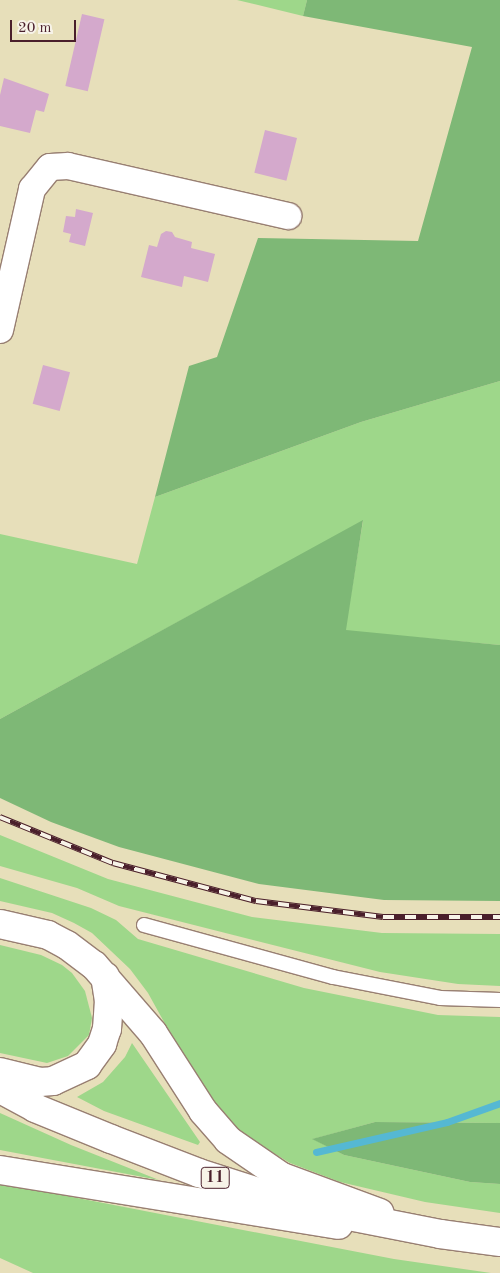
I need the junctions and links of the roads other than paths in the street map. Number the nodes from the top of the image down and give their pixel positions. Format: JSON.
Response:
{"nodes":[{"id":1,"x":288,"y":216,"type":"dead end"},
{"id":2,"x":0,"y":330,"type":"edge"},
{"id":3,"x":0,"y":924,"type":"edge"},
{"id":4,"x":144,"y":925,"type":"dead end"},
{"id":5,"x":105,"y":976,"type":"junction"},
{"id":6,"x":500,"y":1000,"type":"edge"},
{"id":7,"x":0,"y":1072,"type":"edge"},
{"id":8,"x":0,"y":1089,"type":"edge"},
{"id":9,"x":0,"y":1170,"type":"edge"},
{"id":10,"x":440,"y":1234,"type":"junction"},
{"id":11,"x":500,"y":1242,"type":"edge"}],
"edges":[{"from":1,"to":2,"type":"street"},
{"from":3,"to":5,"type":"main road"},
{"from":4,"to":6,"type":"lane"},
{"from":5,"to":7,"type":"main road"},
{"from":5,"to":10,"type":"main road"},
{"from":8,"to":10,"type":"main road","number":"11"},
{"from":9,"to":10,"type":"main road"},
{"from":10,"to":11,"type":"main road","number":"11"}]}
